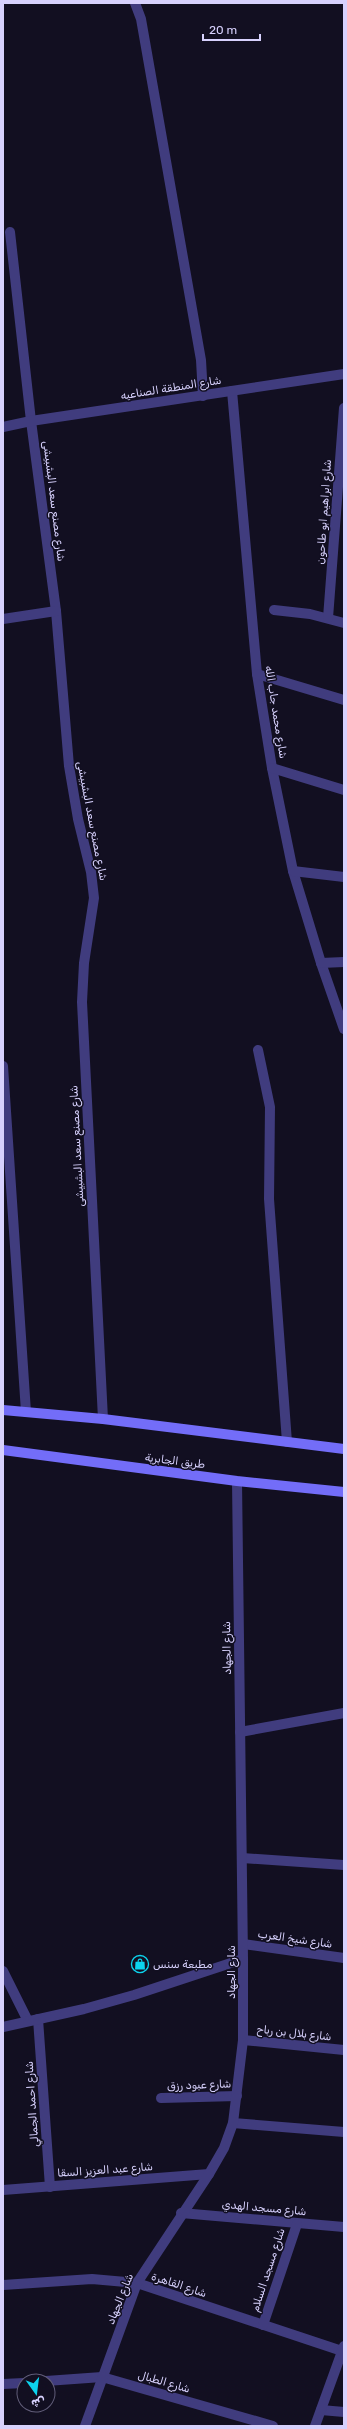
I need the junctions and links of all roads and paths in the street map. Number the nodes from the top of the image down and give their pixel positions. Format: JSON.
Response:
{"nodes":[{"id":1,"x":135,"y":3,"type":"edge"},
{"id":2,"x":10,"y":232,"type":"dead end"},
{"id":3,"x":344,"y":374,"type":"edge"},
{"id":4,"x":232,"y":390,"type":"junction"},
{"id":5,"x":204,"y":396,"type":"junction"},
{"id":6,"x":344,"y":408,"type":"edge"},
{"id":7,"x":31,"y":421,"type":"junction"},
{"id":8,"x":3,"y":427,"type":"edge"},
{"id":9,"x":274,"y":610,"type":"dead end"},
{"id":10,"x":56,"y":611,"type":"junction"},
{"id":11,"x":328,"y":618,"type":"junction"},
{"id":12,"x":3,"y":619,"type":"edge"},
{"id":13,"x":344,"y":622,"type":"edge"},
{"id":14,"x":257,"y":674,"type":"junction"},
{"id":15,"x":344,"y":700,"type":"edge"},
{"id":16,"x":272,"y":768,"type":"junction"},
{"id":17,"x":344,"y":790,"type":"edge"},
{"id":18,"x":293,"y":870,"type":"junction"},
{"id":19,"x":344,"y":877,"type":"edge"},
{"id":20,"x":344,"y":962,"type":"edge"},
{"id":21,"x":321,"y":963,"type":"junction"},
{"id":22,"x":344,"y":1029,"type":"edge"},
{"id":23,"x":258,"y":1050,"type":"dead end"},
{"id":24,"x":3,"y":1066,"type":"edge"},
{"id":25,"x":3,"y":1410,"type":"edge"},
{"id":26,"x":26,"y":1412,"type":"junction"},
{"id":27,"x":103,"y":1419,"type":"junction"},
{"id":28,"x":287,"y":1442,"type":"junction"},
{"id":29,"x":344,"y":1449,"type":"edge"},
{"id":30,"x":3,"y":1450,"type":"edge"},
{"id":31,"x":237,"y":1481,"type":"junction"},
{"id":32,"x":344,"y":1492,"type":"edge"},
{"id":33,"x":344,"y":1713,"type":"edge"},
{"id":34,"x":240,"y":1732,"type":"junction"},
{"id":35,"x":242,"y":1858,"type":"junction"},
{"id":36,"x":344,"y":1865,"type":"edge"},
{"id":37,"x":243,"y":1944,"type":"junction"},
{"id":38,"x":344,"y":1958,"type":"edge"},
{"id":39,"x":244,"y":1959,"type":"junction"},
{"id":40,"x":3,"y":1971,"type":"edge"},
{"id":41,"x":33,"y":2020,"type":"junction"},
{"id":42,"x":3,"y":2026,"type":"edge"},
{"id":43,"x":242,"y":2040,"type":"junction"},
{"id":44,"x":344,"y":2050,"type":"edge"},
{"id":45,"x":237,"y":2096,"type":"junction"},
{"id":46,"x":161,"y":2098,"type":"dead end"},
{"id":47,"x":233,"y":2123,"type":"junction"},
{"id":48,"x":344,"y":2132,"type":"edge"},
{"id":49,"x":209,"y":2174,"type":"junction"},
{"id":50,"x":50,"y":2186,"type":"junction"},
{"id":51,"x":3,"y":2190,"type":"edge"},
{"id":52,"x":182,"y":2213,"type":"junction"},
{"id":53,"x":297,"y":2224,"type":"junction"},
{"id":54,"x":344,"y":2227,"type":"edge"},
{"id":55,"x":137,"y":2284,"type":"junction"},
{"id":56,"x":3,"y":2285,"type":"edge"},
{"id":57,"x":263,"y":2325,"type":"junction"},
{"id":58,"x":343,"y":2348,"type":"edge"},
{"id":59,"x":102,"y":2377,"type":"junction"},
{"id":60,"x":56,"y":2380,"type":"edge"},
{"id":61,"x":16,"y":2383,"type":"edge"},
{"id":62,"x":3,"y":2384,"type":"edge"},
{"id":63,"x":321,"y":2410,"type":"junction"},
{"id":64,"x":344,"y":2412,"type":"edge"},
{"id":65,"x":85,"y":2426,"type":"edge"},
{"id":66,"x":273,"y":2426,"type":"edge"},
{"id":67,"x":315,"y":2426,"type":"edge"}],
"edges":[{"from":1,"to":5,"type":"street"},
{"from":2,"to":7,"type":"street","name":"شارع مصنع سعد البشبيشى"},
{"from":3,"to":4,"type":"street","name":"شارع المنطقة الصناعيه"},
{"from":4,"to":5,"type":"street","name":"شارع المنطقة الصناعيه"},
{"from":4,"to":14,"type":"street","name":"شارع محمد جاب الله"},
{"from":5,"to":7,"type":"street","name":"شارع المنطقة الصناعيه"},
{"from":6,"to":11,"type":"street","name":"شارع ابراهيم ابو طاحون"},
{"from":7,"to":8,"type":"street","name":"شارع المنطقة الصناعيه"},
{"from":7,"to":10,"type":"street","name":"شارع مصنع سعد البشبيشى"},
{"from":9,"to":11,"type":"street"},
{"from":10,"to":12,"type":"street"},
{"from":10,"to":27,"type":"street","name":"شارع مصنع سعد البشبيشى"},
{"from":11,"to":13,"type":"street"},
{"from":14,"to":15,"type":"street"},
{"from":14,"to":16,"type":"street","name":"شارع محمد جاب الله"},
{"from":16,"to":17,"type":"street"},
{"from":16,"to":18,"type":"street","name":"شارع محمد جاب الله"},
{"from":18,"to":19,"type":"street"},
{"from":18,"to":21,"type":"street","name":"شارع محمد جاب الله"},
{"from":20,"to":21,"type":"street"},
{"from":21,"to":22,"type":"street","name":"شارع محمد جاب الله"},
{"from":23,"to":28,"type":"street"},
{"from":24,"to":26,"type":"street"},
{"from":25,"to":26,"type":"street"},
{"from":26,"to":27,"type":"street"},
{"from":27,"to":28,"type":"street"},
{"from":28,"to":29,"type":"street"},
{"from":30,"to":31,"type":"street","name":"طريق الجابرية"},
{"from":31,"to":32,"type":"street","name":"طريق الجابرية"},
{"from":31,"to":34,"type":"street","name":"شارع الجهاد"},
{"from":33,"to":34,"type":"street"},
{"from":34,"to":35,"type":"street","name":"شارع الجهاد"},
{"from":35,"to":36,"type":"street"},
{"from":35,"to":37,"type":"street","name":"شارع الجهاد"},
{"from":37,"to":38,"type":"street","name":"شارع شيخ العرب"},
{"from":37,"to":39,"type":"street","name":"شارع الجهاد"},
{"from":39,"to":41,"type":"street"},
{"from":39,"to":43,"type":"street","name":"شارع الجهاد"},
{"from":40,"to":41,"type":"street"},
{"from":41,"to":42,"type":"street"},
{"from":41,"to":50,"type":"street","name":"شارع احمد الجمالي"},
{"from":43,"to":44,"type":"street","name":"شارع بلال بن رباح"},
{"from":43,"to":45,"type":"street","name":"شارع الجهاد"},
{"from":45,"to":46,"type":"street","name":"شارع عبود رزق"},
{"from":45,"to":47,"type":"street","name":"شارع الجهاد"},
{"from":47,"to":48,"type":"street"},
{"from":47,"to":49,"type":"street","name":"شارع الجهاد"},
{"from":49,"to":50,"type":"street","name":"شارع عبد العزيز السقا"},
{"from":49,"to":52,"type":"street","name":"شارع الجهاد"},
{"from":50,"to":51,"type":"street","name":"شارع عبد العزيز السقا"},
{"from":52,"to":53,"type":"street","name":"شارع مسجد الهدي"},
{"from":52,"to":55,"type":"street","name":"شارع الجهاد"},
{"from":53,"to":54,"type":"street","name":"شارع مسجد الهدي"},
{"from":53,"to":57,"type":"street","name":"شارع مسجد السلام"},
{"from":55,"to":56,"type":"street","name":"شارع القاهرة"},
{"from":55,"to":57,"type":"street","name":"شارع القاهرة"},
{"from":55,"to":59,"type":"street","name":"شارع الجهاد"},
{"from":57,"to":58,"type":"street","name":"شارع القاهرة"},
{"from":58,"to":63,"type":"street"},
{"from":59,"to":60,"type":"street","name":"شارع الطبال"},
{"from":59,"to":65,"type":"street","name":"شارع الجهاد"},
{"from":59,"to":66,"type":"street","name":"شارع الطبال"},
{"from":61,"to":62,"type":"street"},
{"from":63,"to":64,"type":"street"},
{"from":63,"to":67,"type":"street"}]}
